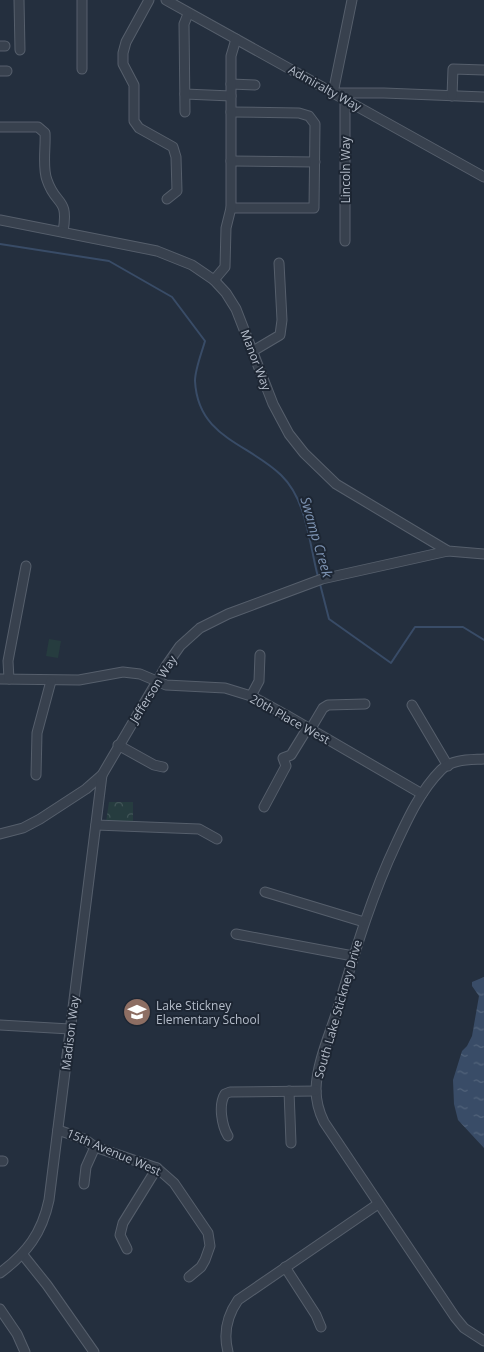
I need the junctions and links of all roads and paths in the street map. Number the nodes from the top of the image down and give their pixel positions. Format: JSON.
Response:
{"nodes":[{"id":1,"x":19,"y":0,"type":"edge"},
{"id":2,"x":82,"y":0,"type":"edge"},
{"id":3,"x":149,"y":0,"type":"edge"},
{"id":4,"x":166,"y":0,"type":"edge"},
{"id":5,"x":352,"y":0,"type":"edge"},
{"id":6,"x":188,"y":14,"type":"junction"},
{"id":7,"x":236,"y":40,"type":"junction"},
{"id":8,"x":20,"y":50,"type":"dead end"},
{"id":9,"x":82,"y":69,"type":"dead end"},
{"id":10,"x":484,"y":70,"type":"edge"},
{"id":11,"x":231,"y":84,"type":"junction"},
{"id":12,"x":255,"y":85,"type":"dead end"},
{"id":13,"x":334,"y":93,"type":"junction"},
{"id":14,"x":185,"y":94,"type":"junction"},
{"id":15,"x":231,"y":96,"type":"junction"},
{"id":16,"x":452,"y":96,"type":"junction"},
{"id":17,"x":484,"y":97,"type":"edge"},
{"id":18,"x":345,"y":100,"type":"junction"},
{"id":19,"x":185,"y":112,"type":"dead end"},
{"id":20,"x":231,"y":112,"type":"junction"},
{"id":21,"x":0,"y":127,"type":"edge"},
{"id":22,"x":231,"y":160,"type":"junction"},
{"id":23,"x":315,"y":162,"type":"junction"},
{"id":24,"x":484,"y":177,"type":"edge"},
{"id":25,"x":167,"y":199,"type":"dead end"},
{"id":26,"x":230,"y":208,"type":"junction"},
{"id":27,"x":0,"y":220,"type":"edge"},
{"id":28,"x":63,"y":232,"type":"junction"},
{"id":29,"x":345,"y":241,"type":"dead end"},
{"id":30,"x":280,"y":263,"type":"dead end"},
{"id":31,"x":214,"y":280,"type":"junction"},
{"id":32,"x":253,"y":351,"type":"junction"},
{"id":33,"x":448,"y":551,"type":"junction"},
{"id":34,"x":484,"y":554,"type":"edge"},
{"id":35,"x":26,"y":566,"type":"dead end"},
{"id":36,"x":260,"y":655,"type":"dead end"},
{"id":37,"x":5,"y":679,"type":"edge"},
{"id":38,"x":51,"y":681,"type":"junction"},
{"id":39,"x":156,"y":681,"type":"junction"},
{"id":40,"x":251,"y":696,"type":"junction"},
{"id":41,"x":365,"y":704,"type":"dead end"},
{"id":42,"x":412,"y":705,"type":"dead end"},
{"id":43,"x":309,"y":729,"type":"junction"},
{"id":44,"x":118,"y":745,"type":"junction"},
{"id":45,"x":484,"y":759,"type":"edge"},
{"id":46,"x":448,"y":766,"type":"junction"},
{"id":47,"x":163,"y":767,"type":"dead end"},
{"id":48,"x":36,"y":775,"type":"dead end"},
{"id":49,"x":102,"y":775,"type":"junction"},
{"id":50,"x":422,"y":794,"type":"junction"},
{"id":51,"x":264,"y":807,"type":"dead end"},
{"id":52,"x":96,"y":825,"type":"junction"},
{"id":53,"x":0,"y":834,"type":"edge"},
{"id":54,"x":217,"y":839,"type":"dead end"},
{"id":55,"x":265,"y":892,"type":"dead end"},
{"id":56,"x":364,"y":922,"type":"junction"},
{"id":57,"x":236,"y":934,"type":"dead end"},
{"id":58,"x":353,"y":956,"type":"junction"},
{"id":59,"x":0,"y":1025,"type":"edge"},
{"id":60,"x":70,"y":1029,"type":"junction"},
{"id":61,"x":289,"y":1091,"type":"junction"},
{"id":62,"x":316,"y":1091,"type":"junction"},
{"id":63,"x":58,"y":1130,"type":"junction"},
{"id":64,"x":228,"y":1136,"type":"dead end"},
{"id":65,"x":291,"y":1143,"type":"dead end"},
{"id":66,"x":95,"y":1147,"type":"junction"},
{"id":67,"x":156,"y":1168,"type":"junction"},
{"id":68,"x":84,"y":1184,"type":"dead end"},
{"id":69,"x":378,"y":1204,"type":"junction"},
{"id":70,"x":127,"y":1249,"type":"dead end"},
{"id":71,"x":23,"y":1255,"type":"junction"},
{"id":72,"x":285,"y":1267,"type":"junction"},
{"id":73,"x":0,"y":1273,"type":"edge"},
{"id":74,"x":189,"y":1277,"type":"dead end"},
{"id":75,"x":0,"y":1309,"type":"edge"},
{"id":76,"x":320,"y":1327,"type":"dead end"},
{"id":77,"x":484,"y":1341,"type":"edge"},
{"id":78,"x":25,"y":1352,"type":"edge"},
{"id":79,"x":94,"y":1352,"type":"edge"},
{"id":80,"x":228,"y":1352,"type":"edge"}],
"edges":[{"from":1,"to":8,"type":"street"},
{"from":2,"to":9,"type":"street"},
{"from":3,"to":25,"type":"street"},
{"from":4,"to":6,"type":"street","name":"Admiralty Way"},
{"from":5,"to":13,"type":"street"},
{"from":6,"to":7,"type":"street","name":"Admiralty Way"},
{"from":6,"to":14,"type":"street"},
{"from":7,"to":11,"type":"street"},
{"from":7,"to":13,"type":"street","name":"Admiralty Way"},
{"from":10,"to":16,"type":"street"},
{"from":11,"to":12,"type":"street"},
{"from":11,"to":15,"type":"street"},
{"from":13,"to":16,"type":"street"},
{"from":13,"to":18,"type":"street","name":"Admiralty Way"},
{"from":14,"to":15,"type":"street"},
{"from":14,"to":19,"type":"street"},
{"from":15,"to":20,"type":"street"},
{"from":16,"to":17,"type":"street"},
{"from":18,"to":24,"type":"street","name":"Admiralty Way"},
{"from":18,"to":29,"type":"street","name":"Lincoln Way"},
{"from":20,"to":22,"type":"street"},
{"from":20,"to":23,"type":"street"},
{"from":21,"to":28,"type":"street"},
{"from":22,"to":23,"type":"street"},
{"from":22,"to":26,"type":"street"},
{"from":23,"to":26,"type":"street"},
{"from":26,"to":31,"type":"street"},
{"from":27,"to":28,"type":"street","name":"Manor Way"},
{"from":28,"to":31,"type":"street","name":"Manor Way"},
{"from":30,"to":32,"type":"street"},
{"from":31,"to":32,"type":"street","name":"Manor Way"},
{"from":32,"to":33,"type":"street","name":"Manor Way"},
{"from":33,"to":34,"type":"street","name":"Manor Way"},
{"from":33,"to":39,"type":"street","name":"Jefferson Way"},
{"from":35,"to":37,"type":"street"},
{"from":36,"to":40,"type":"street"},
{"from":37,"to":38,"type":"street","name":"20th Place West"},
{"from":38,"to":39,"type":"street","name":"20th Place West"},
{"from":38,"to":48,"type":"street"},
{"from":39,"to":40,"type":"street","name":"20th Place West"},
{"from":39,"to":44,"type":"street","name":"Jefferson Way"},
{"from":40,"to":43,"type":"street","name":"20th Place West"},
{"from":41,"to":43,"type":"street"},
{"from":42,"to":46,"type":"street"},
{"from":43,"to":50,"type":"street","name":"20th Place West"},
{"from":43,"to":51,"type":"street"},
{"from":44,"to":47,"type":"street"},
{"from":44,"to":49,"type":"street","name":"Jefferson Way"},
{"from":45,"to":46,"type":"street","name":"South Lake Stickney Drive"},
{"from":46,"to":50,"type":"street","name":"South Lake Stickney Drive"},
{"from":49,"to":52,"type":"street","name":"Madison Way"},
{"from":49,"to":53,"type":"street","name":"Jefferson Way"},
{"from":50,"to":56,"type":"street","name":"South Lake Stickney Drive"},
{"from":52,"to":54,"type":"street"},
{"from":52,"to":60,"type":"street","name":"Madison Way"},
{"from":55,"to":56,"type":"street"},
{"from":56,"to":58,"type":"street","name":"South Lake Stickney Drive"},
{"from":57,"to":58,"type":"street"},
{"from":58,"to":62,"type":"street","name":"South Lake Stickney Drive"},
{"from":59,"to":60,"type":"street"},
{"from":60,"to":63,"type":"street","name":"Madison Way"},
{"from":61,"to":62,"type":"street"},
{"from":61,"to":64,"type":"street"},
{"from":61,"to":65,"type":"street"},
{"from":62,"to":69,"type":"street","name":"South Lake Stickney Drive"},
{"from":63,"to":66,"type":"street","name":"15th Avenue West"},
{"from":63,"to":71,"type":"street","name":"Madison Way"},
{"from":66,"to":67,"type":"street","name":"15th Avenue West"},
{"from":66,"to":68,"type":"street"},
{"from":67,"to":70,"type":"street"},
{"from":67,"to":74,"type":"street","name":"15th Avenue West"},
{"from":69,"to":72,"type":"street"},
{"from":69,"to":77,"type":"street","name":"South Lake Stickney Drive"},
{"from":71,"to":73,"type":"street","name":"Madison Way"},
{"from":71,"to":79,"type":"street"},
{"from":72,"to":76,"type":"street"},
{"from":72,"to":80,"type":"street"},
{"from":75,"to":78,"type":"street"}]}
